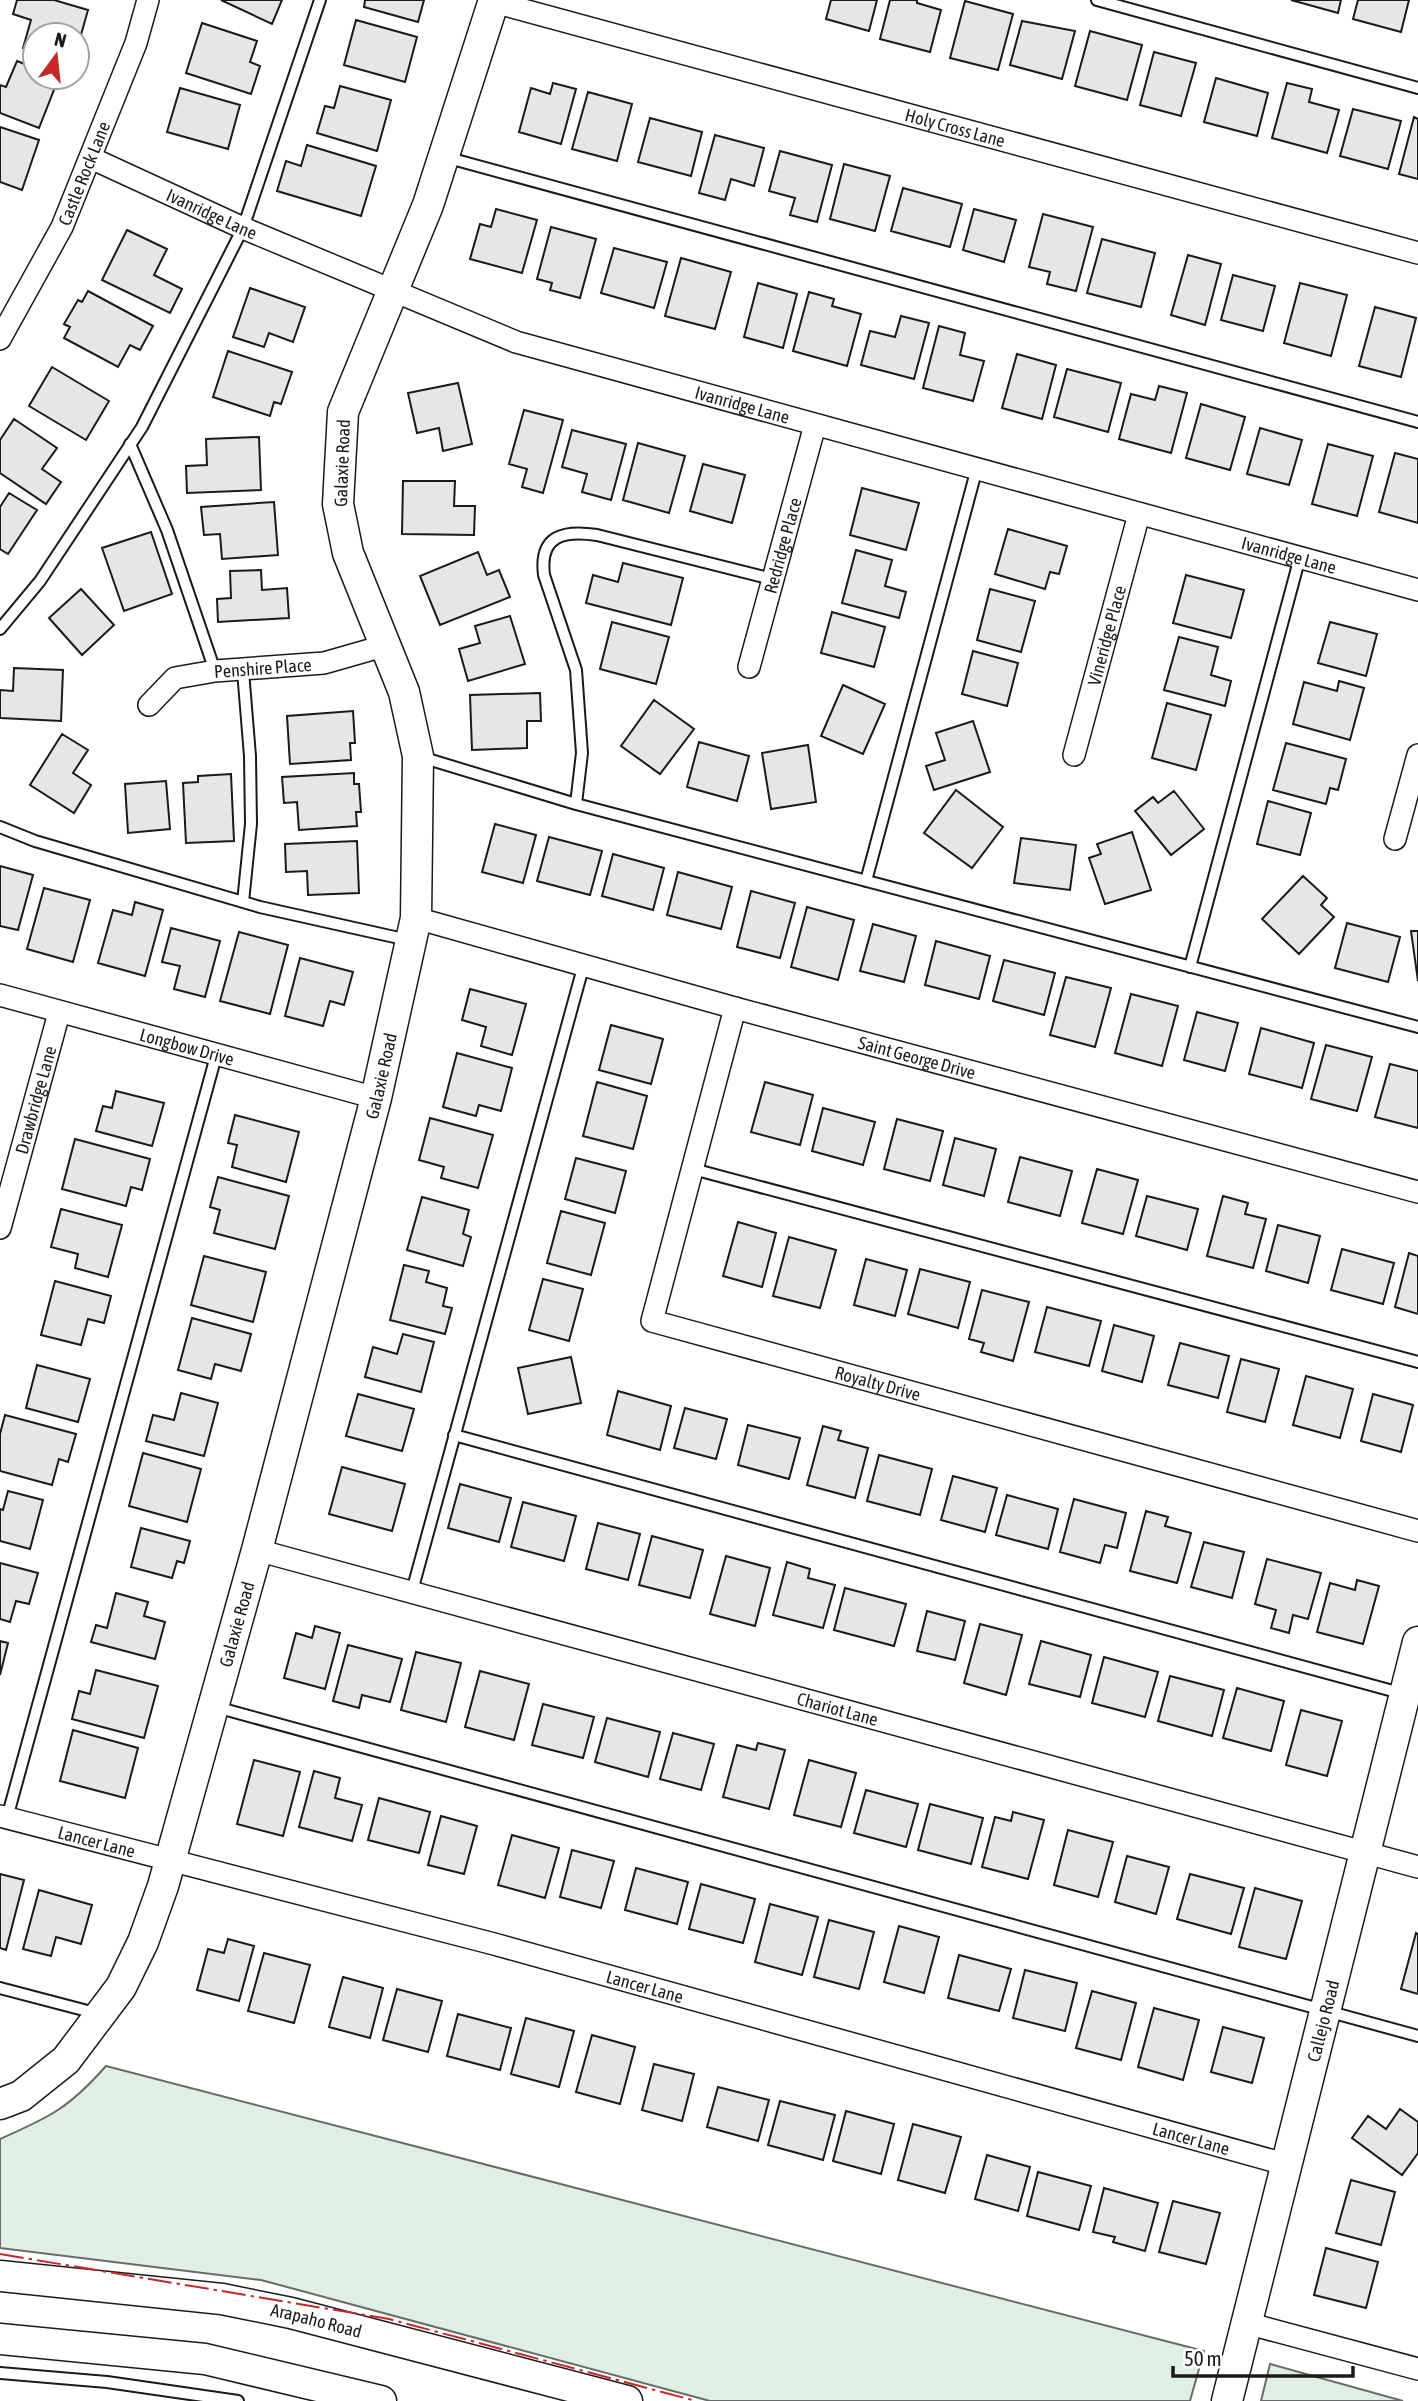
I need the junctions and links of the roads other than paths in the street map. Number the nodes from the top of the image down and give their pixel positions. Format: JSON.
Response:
{"nodes":[{"id":1,"x":148,"y":0,"type":"edge"},
{"id":2,"x":320,"y":0,"type":"edge"},
{"id":3,"x":1097,"y":0,"type":"edge"},
{"id":4,"x":494,"y":1,"type":"edge"},
{"id":5,"x":1418,"y":88,"type":"edge"},
{"id":6,"x":445,"y":157,"type":"junction"},
{"id":7,"x":90,"y":158,"type":"junction"},
{"id":8,"x":243,"y":228,"type":"junction"},
{"id":9,"x":1418,"y":253,"type":"edge"},
{"id":10,"x":391,"y":290,"type":"junction"},
{"id":11,"x":0,"y":339,"type":"edge"},
{"id":12,"x":1418,"y":422,"type":"edge"},
{"id":13,"x":815,"y":425,"type":"junction"},
{"id":14,"x":130,"y":444,"type":"junction"},
{"id":15,"x":977,"y":468,"type":"junction"},
{"id":16,"x":1139,"y":514,"type":"junction"},
{"id":17,"x":1300,"y":557,"type":"junction"},
{"id":18,"x":772,"y":579,"type":"junction"},
{"id":19,"x":1418,"y":590,"type":"edge"},
{"id":20,"x":0,"y":629,"type":"edge"},
{"id":21,"x":387,"y":645,"type":"junction"},
{"id":22,"x":749,"y":667,"type":"dead end"},
{"id":23,"x":215,"y":671,"type":"junction"},
{"id":24,"x":243,"y":671,"type":"junction"},
{"id":25,"x":149,"y":705,"type":"dead end"},
{"id":26,"x":1074,"y":755,"type":"dead end"},
{"id":27,"x":1418,"y":755,"type":"edge"},
{"id":28,"x":418,"y":756,"type":"junction"},
{"id":29,"x":576,"y":804,"type":"junction"},
{"id":30,"x":0,"y":827,"type":"edge"},
{"id":31,"x":1395,"y":839,"type":"dead end"},
{"id":32,"x":866,"y":881,"type":"junction"},
{"id":33,"x":243,"y":902,"type":"junction"},
{"id":34,"x":414,"y":930,"type":"junction"},
{"id":35,"x":584,"y":964,"type":"junction"},
{"id":36,"x":1190,"y":967,"type":"junction"},
{"id":37,"x":0,"y":995,"type":"edge"},
{"id":38,"x":736,"y":1008,"type":"junction"},
{"id":39,"x":59,"y":1013,"type":"junction"},
{"id":40,"x":1418,"y":1027,"type":"edge"},
{"id":41,"x":216,"y":1056,"type":"junction"},
{"id":42,"x":376,"y":1098,"type":"junction"},
{"id":43,"x":693,"y":1169,"type":"junction"},
{"id":44,"x":8,"y":1171,"type":"edge"},
{"id":45,"x":1418,"y":1192,"type":"edge"},
{"id":46,"x":0,"y":1228,"type":"edge"},
{"id":47,"x":1418,"y":1362,"type":"edge"},
{"id":48,"x":454,"y":1435,"type":"junction"},
{"id":49,"x":1418,"y":1531,"type":"edge"},
{"id":50,"x":257,"y":1550,"type":"junction"},
{"id":51,"x":412,"y":1591,"type":"junction"},
{"id":52,"x":1418,"y":1642,"type":"edge"},
{"id":53,"x":1412,"y":1696,"type":"edge"},
{"id":54,"x":213,"y":1706,"type":"junction"},
{"id":55,"x":4,"y":1817,"type":"edge"},
{"id":56,"x":1367,"y":1850,"type":"junction"},
{"id":57,"x":171,"y":1859,"type":"junction"},
{"id":58,"x":1418,"y":1867,"type":"edge"},
{"id":59,"x":0,"y":1988,"type":"edge"},
{"id":60,"x":1325,"y":2010,"type":"junction"},
{"id":61,"x":102,"y":2015,"type":"junction"},
{"id":62,"x":1418,"y":2036,"type":"edge"},
{"id":63,"x":0,"y":2104,"type":"edge"},
{"id":64,"x":1288,"y":2165,"type":"junction"},
{"id":65,"x":0,"y":2276,"type":"edge"},
{"id":66,"x":1246,"y":2323,"type":"junction"},
{"id":67,"x":0,"y":2339,"type":"edge"},
{"id":68,"x":1418,"y":2369,"type":"edge"},
{"id":69,"x":0,"y":2373,"type":"edge"},
{"id":70,"x":238,"y":2401,"type":"edge"},
{"id":71,"x":381,"y":2401,"type":"edge"},
{"id":72,"x":627,"y":2401,"type":"edge"},
{"id":73,"x":1227,"y":2401,"type":"edge"}],
"edges":[{"from":1,"to":7,"type":"street","name":"Castle Rock Lane"},
{"from":2,"to":8,"type":"lane"},
{"from":3,"to":5,"type":"lane"},
{"from":4,"to":6,"type":"street","name":"Galaxie Road"},
{"from":4,"to":9,"type":"street","name":"Holy Cross Lane"},
{"from":6,"to":10,"type":"street","name":"Galaxie Road"},
{"from":6,"to":12,"type":"lane"},
{"from":7,"to":8,"type":"street","name":"Ivanridge Lane"},
{"from":7,"to":11,"type":"street","name":"Castle Rock Lane"},
{"from":8,"to":10,"type":"street","name":"Ivanridge Lane"},
{"from":8,"to":14,"type":"lane"},
{"from":10,"to":13,"type":"street","name":"Ivanridge Lane"},
{"from":10,"to":21,"type":"street","name":"Galaxie Road"},
{"from":13,"to":15,"type":"street","name":"Ivanridge Lane"},
{"from":13,"to":18,"type":"street","name":"Redridge Place"},
{"from":14,"to":20,"type":"lane"},
{"from":14,"to":23,"type":"lane"},
{"from":15,"to":16,"type":"street","name":"Ivanridge Lane"},
{"from":15,"to":32,"type":"lane"},
{"from":16,"to":17,"type":"street","name":"Ivanridge Lane"},
{"from":16,"to":26,"type":"street","name":"Vineridge Place"},
{"from":17,"to":19,"type":"street","name":"Ivanridge Lane"},
{"from":17,"to":36,"type":"lane"},
{"from":18,"to":22,"type":"street","name":"Redridge Place"},
{"from":18,"to":29,"type":"lane"},
{"from":21,"to":24,"type":"street","name":"Penshire Place"},
{"from":21,"to":28,"type":"street","name":"Galaxie Road"},
{"from":23,"to":24,"type":"street","name":"Penshire Place"},
{"from":23,"to":25,"type":"street","name":"Penshire Place"},
{"from":24,"to":33,"type":"lane"},
{"from":27,"to":31,"type":"street"},
{"from":28,"to":29,"type":"lane"},
{"from":28,"to":34,"type":"street","name":"Galaxie Road"},
{"from":29,"to":32,"type":"lane"},
{"from":30,"to":33,"type":"lane"},
{"from":32,"to":36,"type":"lane"},
{"from":33,"to":34,"type":"lane"},
{"from":34,"to":35,"type":"street","name":"Saint George Drive"},
{"from":34,"to":42,"type":"street","name":"Galaxie Road"},
{"from":35,"to":38,"type":"street","name":"Saint George Drive"},
{"from":35,"to":48,"type":"lane"},
{"from":36,"to":40,"type":"lane"},
{"from":37,"to":39,"type":"street","name":"Longbow Drive"},
{"from":38,"to":43,"type":"street","name":"Royalty Drive"},
{"from":38,"to":45,"type":"street","name":"Saint George Drive"},
{"from":39,"to":41,"type":"street","name":"Longbow Drive"},
{"from":39,"to":44,"type":"street","name":"Drawbridge Lane"},
{"from":41,"to":42,"type":"street","name":"Longbow Drive"},
{"from":41,"to":55,"type":"lane"},
{"from":42,"to":50,"type":"street","name":"Galaxie Road"},
{"from":43,"to":47,"type":"lane"},
{"from":43,"to":49,"type":"street","name":"Royalty Drive"},
{"from":44,"to":46,"type":"street","name":"Drawbridge Lane"},
{"from":48,"to":51,"type":"lane"},
{"from":48,"to":53,"type":"lane"},
{"from":50,"to":51,"type":"street","name":"Chariot Lane"},
{"from":50,"to":54,"type":"street","name":"Galaxie Road"},
{"from":51,"to":56,"type":"street","name":"Chariot Lane"},
{"from":52,"to":53,"type":"street","name":"Callejo Road"},
{"from":53,"to":56,"type":"street","name":"Callejo Road"},
{"from":54,"to":57,"type":"street","name":"Galaxie Road"},
{"from":54,"to":60,"type":"lane"},
{"from":55,"to":57,"type":"street","name":"Lancer Lane"},
{"from":56,"to":58,"type":"street","name":"Chariot Lane"},
{"from":56,"to":60,"type":"street","name":"Callejo Road"},
{"from":57,"to":61,"type":"street","name":"Galaxie Road"},
{"from":57,"to":64,"type":"street","name":"Lancer Lane"},
{"from":59,"to":61,"type":"lane"},
{"from":60,"to":62,"type":"lane"},
{"from":60,"to":64,"type":"street","name":"Callejo Road"},
{"from":61,"to":63,"type":"street","name":"Galaxie Road"},
{"from":64,"to":66,"type":"street","name":"Callejo Road"},
{"from":65,"to":72,"type":"street","name":"Arapaho Road"},
{"from":66,"to":68,"type":"street"},
{"from":66,"to":73,"type":"street","name":"Callejo Road"},
{"from":67,"to":71,"type":"street"},
{"from":69,"to":70,"type":"lane"}]}
